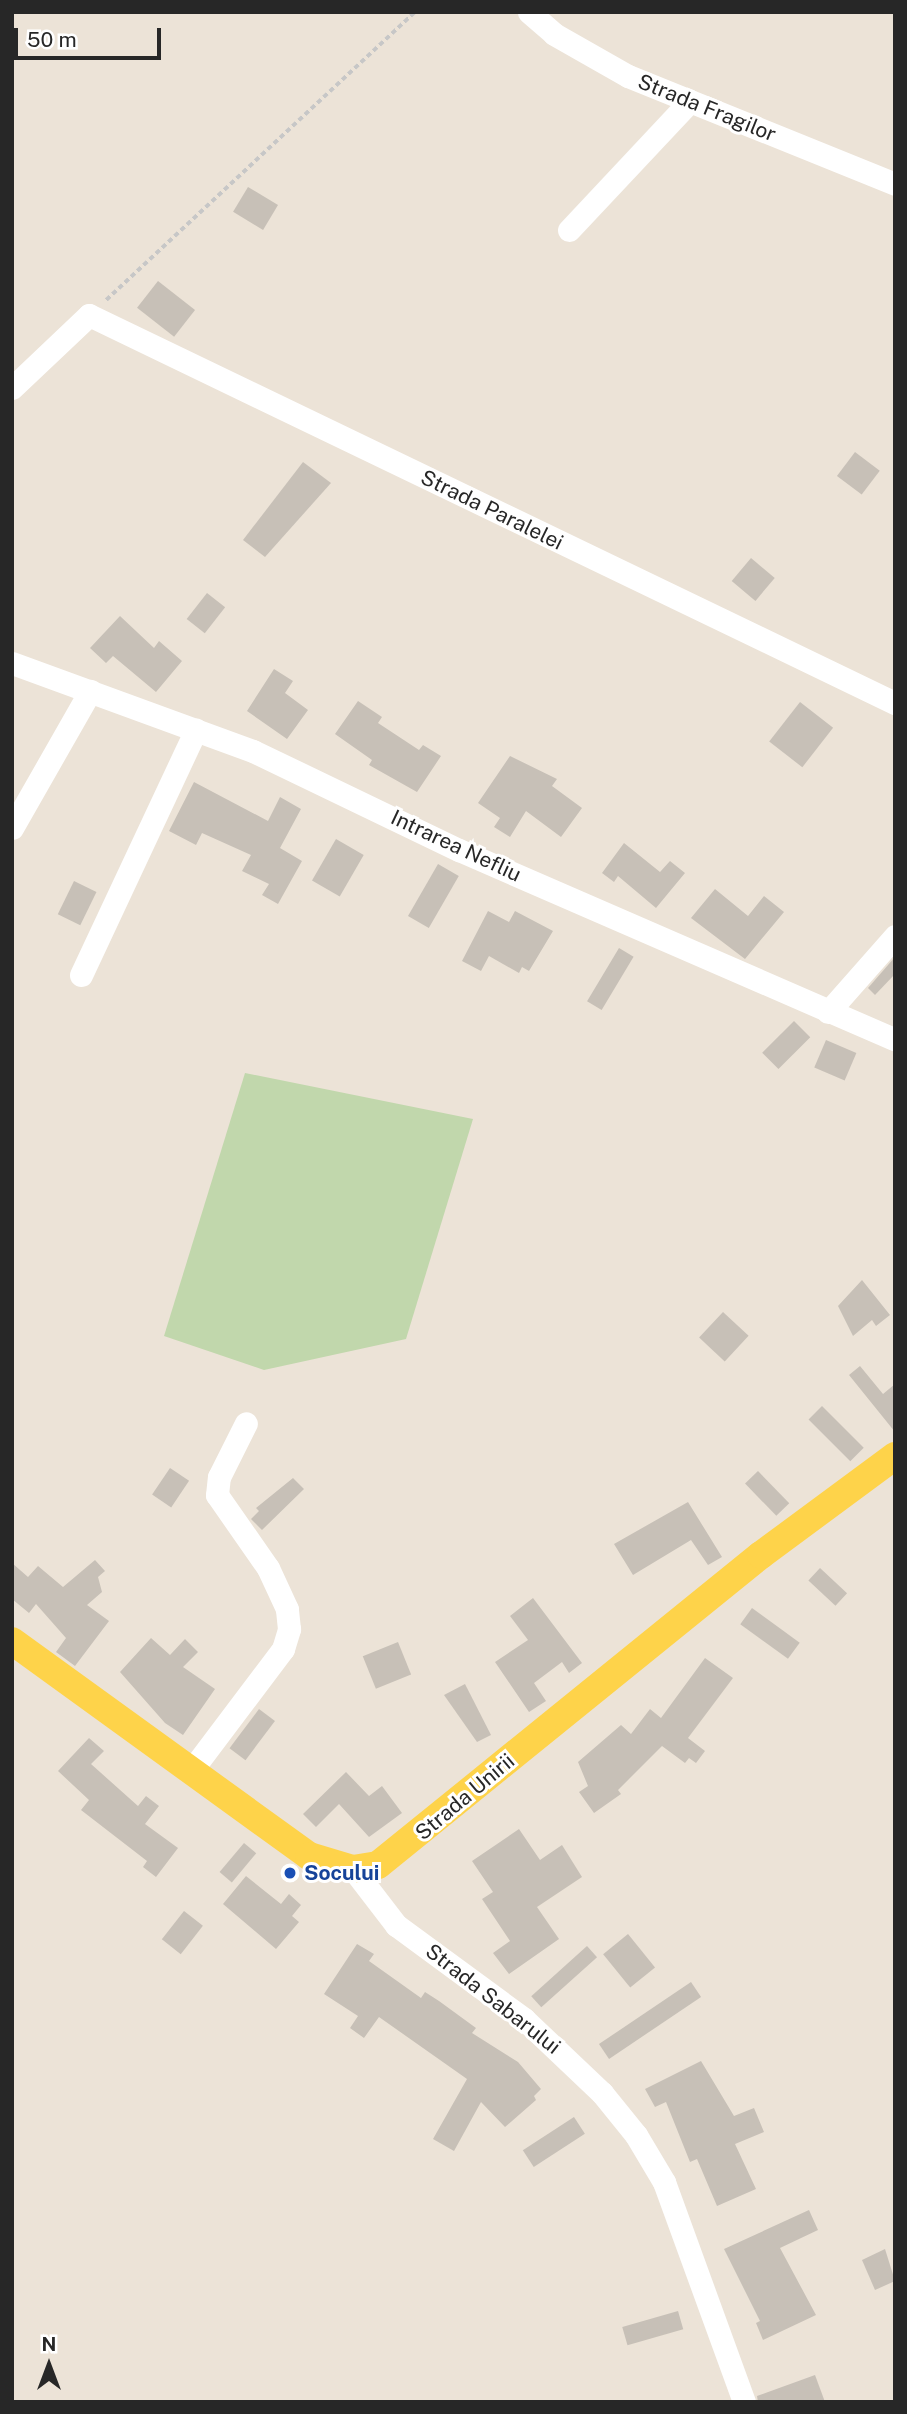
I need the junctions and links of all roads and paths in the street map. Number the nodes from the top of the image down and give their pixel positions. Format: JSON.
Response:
{"nodes":[{"id":1,"x":415,"y":12,"type":"edge"},
{"id":2,"x":529,"y":12,"type":"edge"},
{"id":3,"x":690,"y":101,"type":"junction"},
{"id":4,"x":895,"y":184,"type":"edge"},
{"id":5,"x":569,"y":230,"type":"dead end"},
{"id":6,"x":89,"y":316,"type":"junction"},
{"id":7,"x":12,"y":387,"type":"edge"},
{"id":8,"x":12,"y":663,"type":"edge"},
{"id":9,"x":90,"y":691,"type":"junction"},
{"id":10,"x":895,"y":702,"type":"edge"},
{"id":11,"x":196,"y":730,"type":"junction"},
{"id":12,"x":12,"y":828,"type":"edge"},
{"id":13,"x":895,"y":936,"type":"edge"},
{"id":14,"x":81,"y":975,"type":"dead end"},
{"id":15,"x":828,"y":1012,"type":"junction"},
{"id":16,"x":895,"y":1040,"type":"edge"},
{"id":17,"x":246,"y":1423,"type":"dead end"},
{"id":18,"x":895,"y":1456,"type":"edge"},
{"id":19,"x":12,"y":1641,"type":"edge"},
{"id":20,"x":191,"y":1771,"type":"junction"},
{"id":21,"x":354,"y":1869,"type":"junction"},
{"id":22,"x":744,"y":2402,"type":"edge"}],
"edges":[{"from":1,"to":6,"type":"path"},
{"from":2,"to":3,"type":"street","name":"Strada Fragilor"},
{"from":3,"to":4,"type":"street","name":"Strada Fragilor"},
{"from":3,"to":5,"type":"street"},
{"from":6,"to":7,"type":"street"},
{"from":6,"to":10,"type":"street","name":"Strada Paralelei"},
{"from":8,"to":9,"type":"street","name":"Intrarea Nefliu"},
{"from":9,"to":11,"type":"street","name":"Intrarea Nefliu"},
{"from":9,"to":12,"type":"street"},
{"from":11,"to":14,"type":"street"},
{"from":11,"to":15,"type":"street","name":"Intrarea Nefliu"},
{"from":13,"to":15,"type":"street"},
{"from":15,"to":16,"type":"street","name":"Intrarea Nefliu"},
{"from":17,"to":20,"type":"street"},
{"from":18,"to":21,"type":"main road","name":"Strada Unirii"},
{"from":19,"to":20,"type":"main road"},
{"from":20,"to":21,"type":"main road"},
{"from":21,"to":22,"type":"street","name":"Strada Sabarului"}]}
